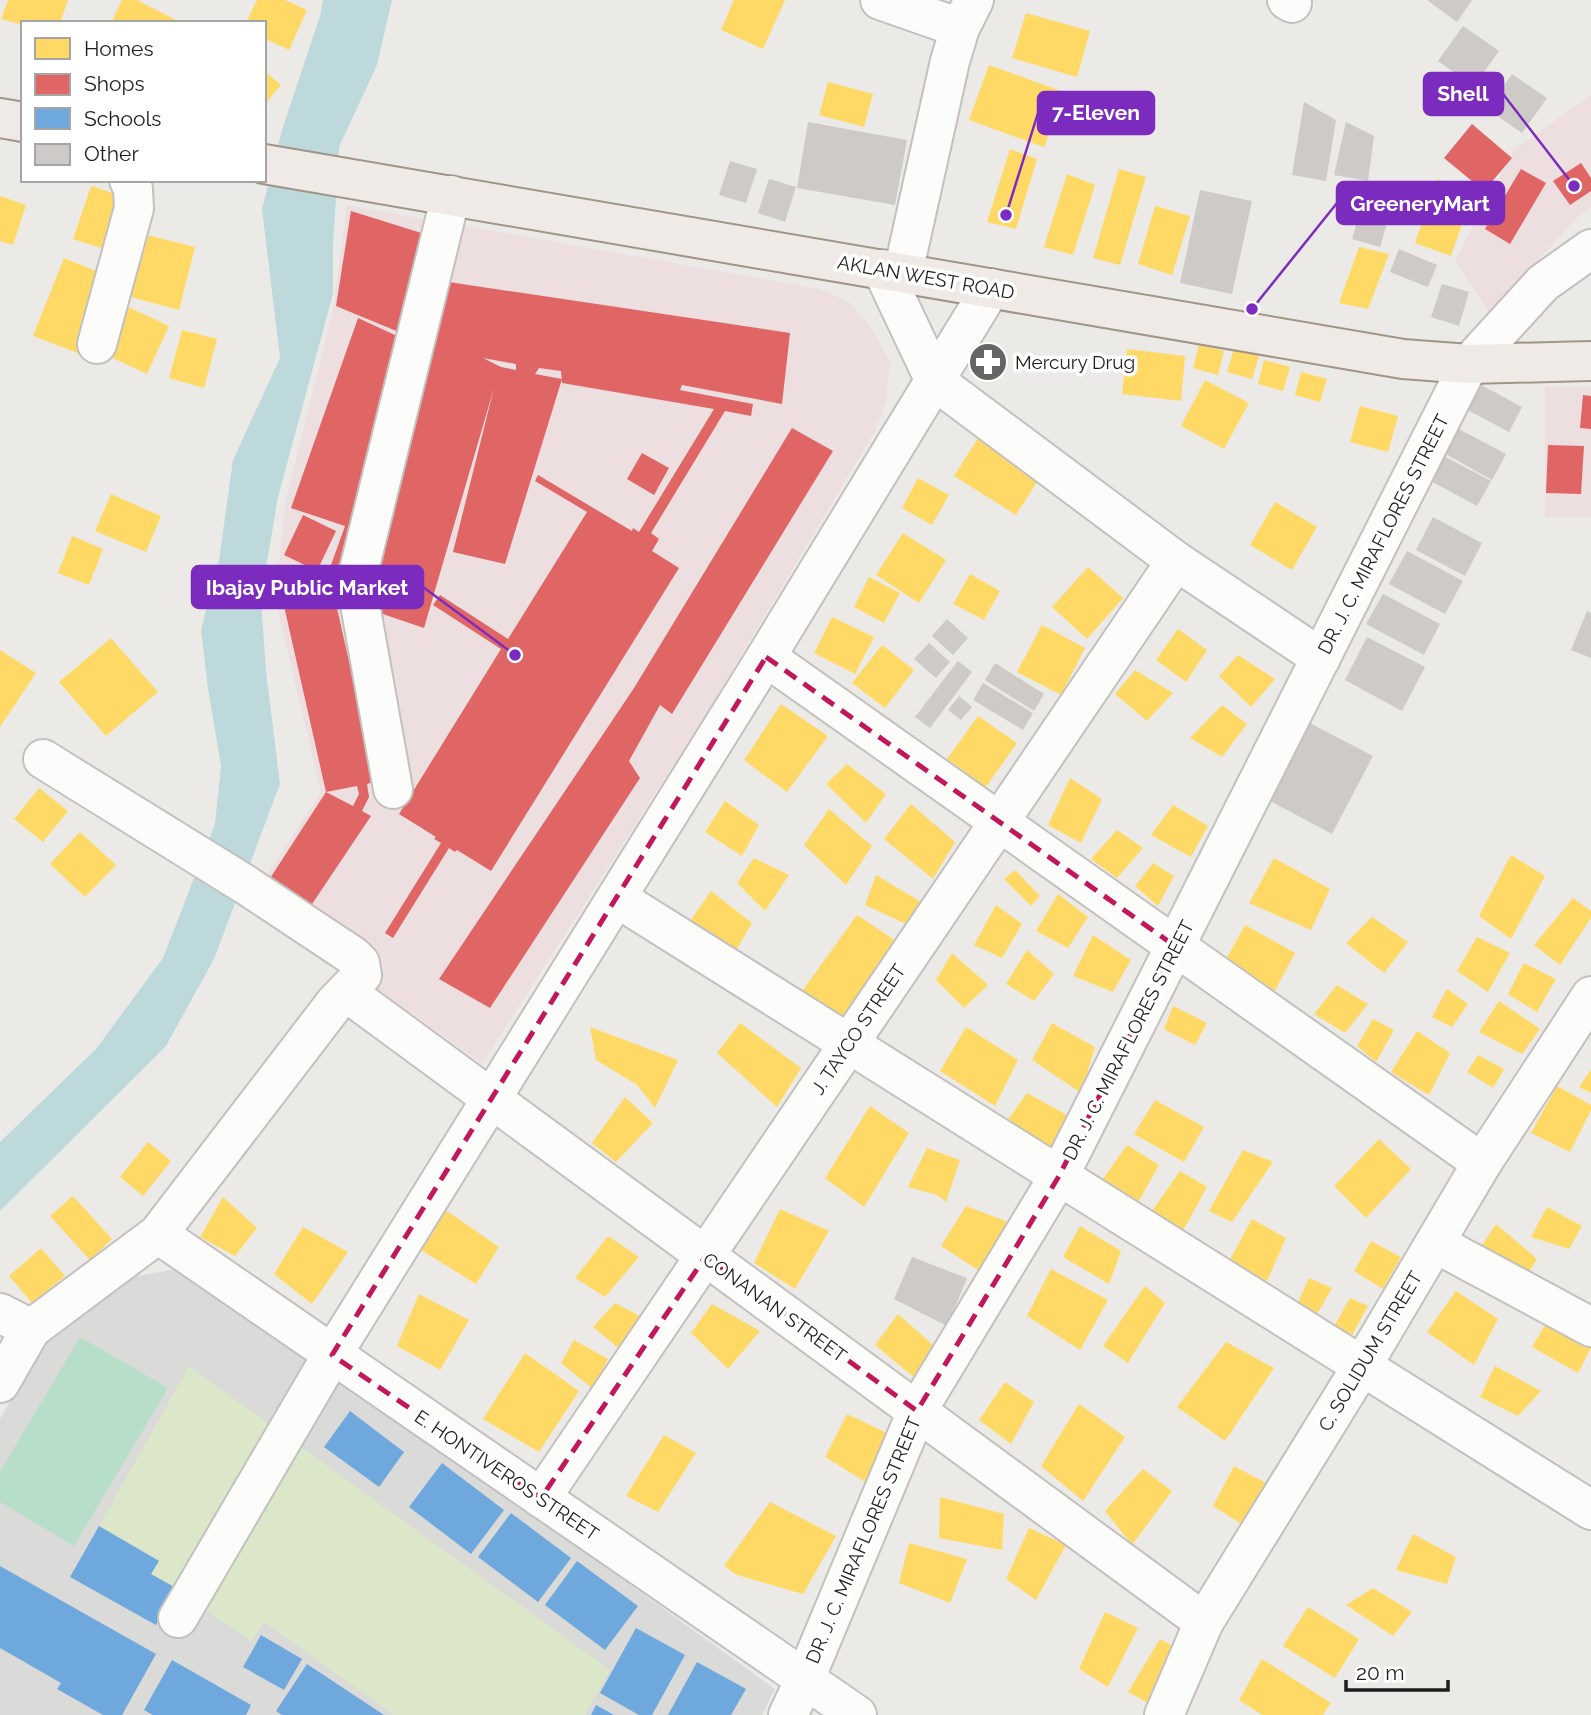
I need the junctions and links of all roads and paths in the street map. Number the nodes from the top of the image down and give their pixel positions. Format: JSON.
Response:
{"nodes":[{"id":1,"x":880,"y":0,"type":"edge"},
{"id":2,"x":967,"y":14,"type":"edge"},
{"id":3,"x":0,"y":118,"type":"edge"},
{"id":4,"x":21,"y":122,"type":"edge"},
{"id":5,"x":266,"y":164,"type":"edge"},
{"id":6,"x":130,"y":182,"type":"edge"},
{"id":7,"x":451,"y":195,"type":"junction"},
{"id":8,"x":1591,"y":249,"type":"edge"},
{"id":9,"x":892,"y":271,"type":"junction"},
{"id":10,"x":991,"y":288,"type":"junction"},
{"id":11,"x":97,"y":344,"type":"dead end"},
{"id":12,"x":1591,"y":361,"type":"edge"},
{"id":13,"x":1469,"y":364,"type":"junction"},
{"id":14,"x":935,"y":381,"type":"junction"},
{"id":15,"x":1176,"y":561,"type":"junction"},
{"id":16,"x":766,"y":657,"type":"junction"},
{"id":17,"x":1321,"y":657,"type":"junction"},
{"id":18,"x":43,"y":759,"type":"dead end"},
{"id":19,"x":393,"y":789,"type":"dead end"},
{"id":20,"x":999,"y":822,"type":"junction"},
{"id":21,"x":617,"y":898,"type":"junction"},
{"id":22,"x":1175,"y":946,"type":"junction"},
{"id":23,"x":349,"y":989,"type":"junction"},
{"id":24,"x":1591,"y":996,"type":"edge"},
{"id":25,"x":848,"y":1043,"type":"junction"},
{"id":26,"x":490,"y":1099,"type":"junction"},
{"id":27,"x":1482,"y":1163,"type":"junction"},
{"id":28,"x":1059,"y":1176,"type":"junction"},
{"id":29,"x":158,"y":1234,"type":"junction"},
{"id":30,"x":1435,"y":1243,"type":"junction"},
{"id":31,"x":706,"y":1256,"type":"junction"},
{"id":32,"x":15,"y":1321,"type":"edge"},
{"id":33,"x":1591,"y":1327,"type":"edge"},
{"id":34,"x":332,"y":1355,"type":"junction"},
{"id":35,"x":1362,"y":1366,"type":"junction"},
{"id":36,"x":0,"y":1383,"type":"edge"},
{"id":37,"x":917,"y":1411,"type":"junction"},
{"id":38,"x":541,"y":1498,"type":"junction"},
{"id":39,"x":1591,"y":1510,"type":"edge"},
{"id":40,"x":178,"y":1618,"type":"dead end"},
{"id":41,"x":1204,"y":1622,"type":"junction"},
{"id":42,"x":805,"y":1679,"type":"junction"},
{"id":43,"x":788,"y":1715,"type":"edge"},
{"id":44,"x":857,"y":1715,"type":"edge"},
{"id":45,"x":1164,"y":1715,"type":"edge"}],
"edges":[{"from":1,"to":2,"type":"street"},
{"from":2,"to":9,"type":"street"},
{"from":3,"to":4,"type":"main road"},
{"from":5,"to":7,"type":"main road","name":"AKLAN WEST ROAD"},
{"from":6,"to":11,"type":"street"},
{"from":7,"to":9,"type":"main road","name":"AKLAN WEST ROAD"},
{"from":7,"to":19,"type":"street"},
{"from":8,"to":13,"type":"street","name":"DR. J. C. MIRAFLORES STREET"},
{"from":9,"to":10,"type":"main road","name":"AKLAN WEST ROAD"},
{"from":9,"to":14,"type":"street"},
{"from":10,"to":13,"type":"main road","name":"AKLAN WEST ROAD"},
{"from":10,"to":14,"type":"street"},
{"from":12,"to":13,"type":"main road","name":"AKLAN WEST ROAD"},
{"from":13,"to":17,"type":"street","name":"DR. J. C. MIRAFLORES STREET"},
{"from":14,"to":15,"type":"street"},
{"from":14,"to":16,"type":"street"},
{"from":15,"to":17,"type":"street"},
{"from":15,"to":20,"type":"street","name":"J. TAYCO STREET"},
{"from":16,"to":20,"type":"street"},
{"from":16,"to":21,"type":"street"},
{"from":17,"to":22,"type":"street","name":"DR. J. C. MIRAFLORES STREET"},
{"from":18,"to":23,"type":"street"},
{"from":20,"to":22,"type":"street"},
{"from":20,"to":25,"type":"street","name":"J. TAYCO STREET"},
{"from":21,"to":25,"type":"street"},
{"from":21,"to":26,"type":"street"},
{"from":22,"to":27,"type":"street"},
{"from":22,"to":28,"type":"street","name":"DR. J. C. MIRAFLORES STREET"},
{"from":23,"to":26,"type":"street","name":"CONANAN STREET"},
{"from":23,"to":29,"type":"street"},
{"from":24,"to":27,"type":"street","name":"C. SOLIDUM STREET"},
{"from":25,"to":28,"type":"street"},
{"from":25,"to":31,"type":"street","name":"J. TAYCO STREET"},
{"from":26,"to":31,"type":"street","name":"CONANAN STREET"},
{"from":26,"to":34,"type":"street"},
{"from":27,"to":30,"type":"street","name":"C. SOLIDUM STREET"},
{"from":28,"to":35,"type":"street"},
{"from":28,"to":37,"type":"street","name":"DR. J. C. MIRAFLORES STREET"},
{"from":29,"to":32,"type":"street"},
{"from":29,"to":34,"type":"street","name":"E. HONTIVEROS STREET"},
{"from":30,"to":33,"type":"street"},
{"from":30,"to":35,"type":"street","name":"C. SOLIDUM STREET"},
{"from":31,"to":37,"type":"street","name":"CONANAN STREET"},
{"from":31,"to":38,"type":"street","name":"J. TAYCO STREET"},
{"from":32,"to":36,"type":"street"},
{"from":34,"to":38,"type":"street","name":"E. HONTIVEROS STREET"},
{"from":34,"to":40,"type":"street"},
{"from":35,"to":39,"type":"street"},
{"from":35,"to":41,"type":"street","name":"C. SOLIDUM STREET"},
{"from":37,"to":41,"type":"street","name":"CONANAN STREET"},
{"from":37,"to":42,"type":"street","name":"DR. J. C. MIRAFLORES STREET"},
{"from":38,"to":42,"type":"street","name":"E. HONTIVEROS STREET"},
{"from":41,"to":45,"type":"street","name":"C. SOLIDUM STREET"},
{"from":42,"to":43,"type":"street","name":"DR. J. C. MIRAFLORES STREET"},
{"from":42,"to":44,"type":"street","name":"E. HONTIVEROS STREET"}]}
